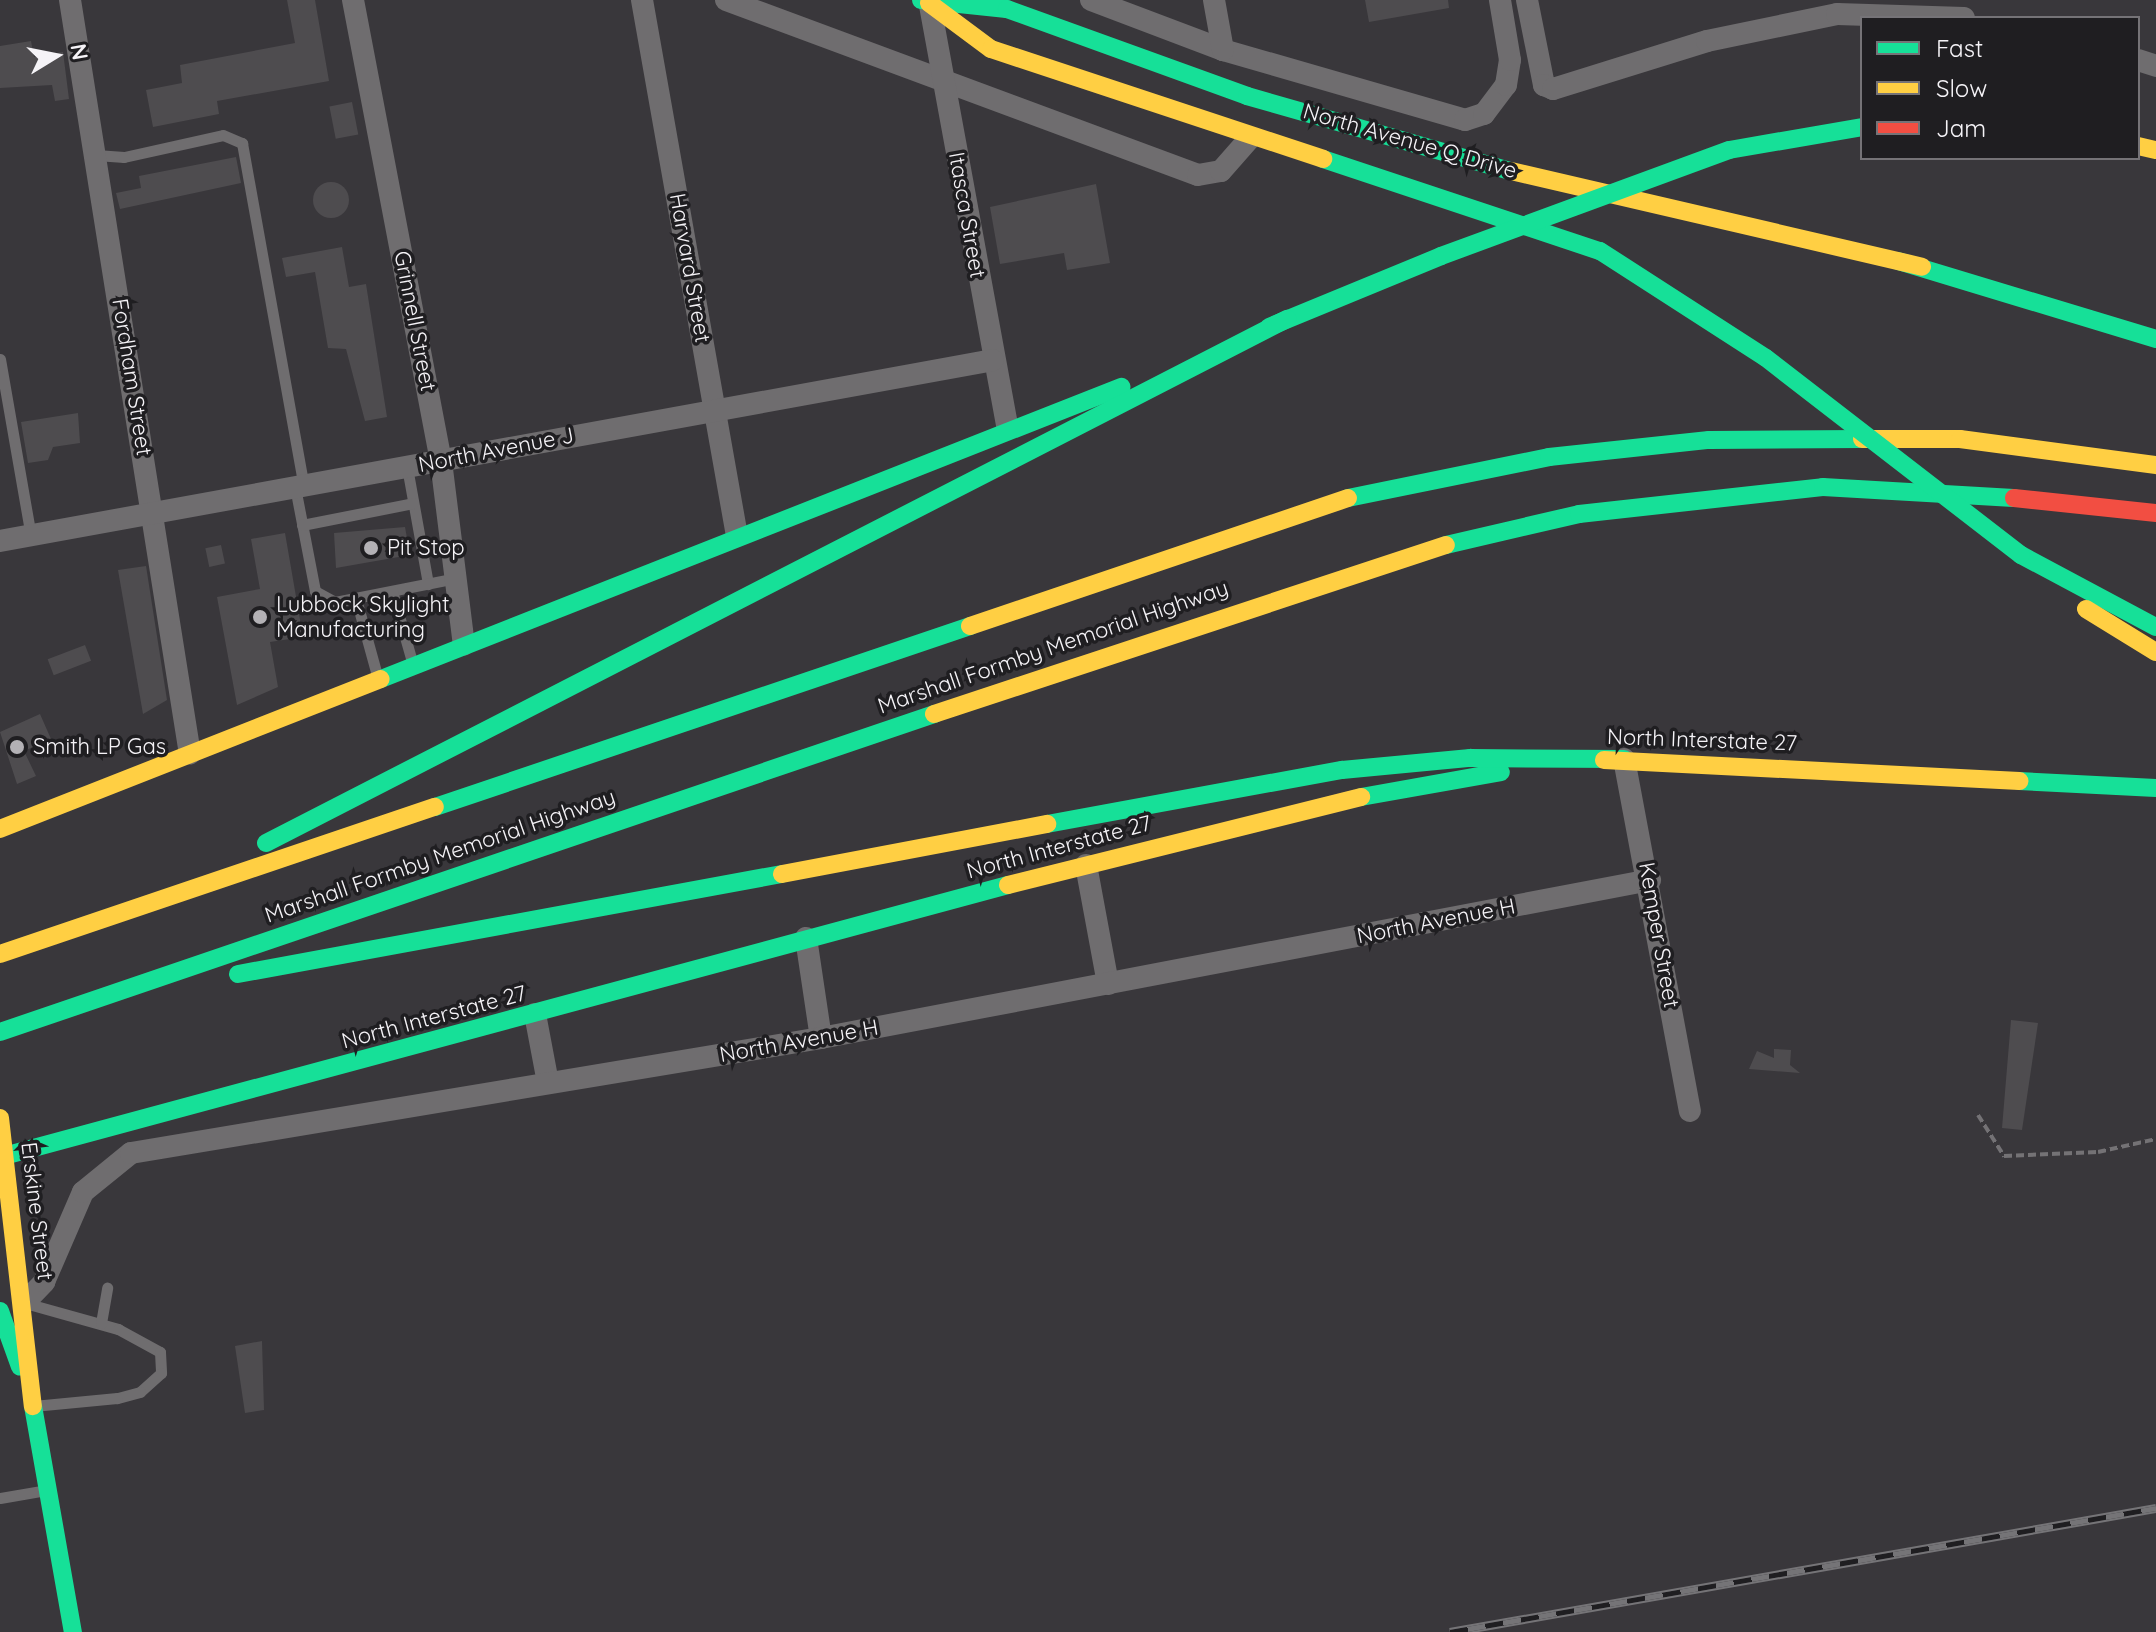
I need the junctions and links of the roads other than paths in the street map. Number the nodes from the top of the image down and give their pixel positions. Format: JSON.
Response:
{"nodes":[{"id":1,"x":70,"y":0,"type":"edge"},
{"id":2,"x":353,"y":0,"type":"edge"},
{"id":3,"x":642,"y":0,"type":"edge"},
{"id":4,"x":726,"y":0,"type":"edge"},
{"id":5,"x":1091,"y":0,"type":"edge"},
{"id":6,"x":1214,"y":0,"type":"edge"},
{"id":7,"x":1500,"y":0,"type":"edge"},
{"id":8,"x":1527,"y":0,"type":"edge"},
{"id":9,"x":926,"y":1,"type":"edge"},
{"id":10,"x":1900,"y":16,"type":"edge"},
{"id":11,"x":1223,"y":50,"type":"junction"},
{"id":12,"x":943,"y":78,"type":"junction"},
{"id":13,"x":1860,"y":127,"type":"edge"},
{"id":14,"x":1249,"y":139,"type":"junction"},
{"id":15,"x":96,"y":155,"type":"junction"},
{"id":16,"x":1898,"y":261,"type":"junction"},
{"id":17,"x":1287,"y":319,"type":"junction"},
{"id":18,"x":2156,"y":322,"type":"edge"},
{"id":19,"x":2156,"y":339,"type":"edge"},
{"id":20,"x":0,"y":359,"type":"edge"},
{"id":21,"x":993,"y":360,"type":"junction"},
{"id":22,"x":714,"y":410,"type":"junction"},
{"id":23,"x":1008,"y":429,"type":"junction"},
{"id":24,"x":441,"y":461,"type":"junction"},
{"id":25,"x":2156,"y":465,"type":"edge"},
{"id":26,"x":407,"y":467,"type":"junction"},
{"id":27,"x":300,"y":486,"type":"junction"},
{"id":28,"x":413,"y":503,"type":"junction"},
{"id":29,"x":154,"y":513,"type":"junction"},
{"id":30,"x":2156,"y":513,"type":"edge"},
{"id":31,"x":302,"y":525,"type":"junction"},
{"id":32,"x":31,"y":536,"type":"junction"},
{"id":33,"x":737,"y":536,"type":"junction"},
{"id":34,"x":0,"y":541,"type":"edge"},
{"id":35,"x":2021,"y":555,"type":"junction"},
{"id":36,"x":456,"y":578,"type":"junction"},
{"id":37,"x":428,"y":584,"type":"junction"},
{"id":38,"x":392,"y":591,"type":"junction"},
{"id":39,"x":356,"y":599,"type":"junction"},
{"id":40,"x":2156,"y":627,"type":"edge"},
{"id":41,"x":464,"y":645,"type":"junction"},
{"id":42,"x":2156,"y":652,"type":"edge"},
{"id":43,"x":413,"y":665,"type":"junction"},
{"id":44,"x":378,"y":679,"type":"junction"},
{"id":45,"x":190,"y":754,"type":"junction"},
{"id":46,"x":1624,"y":759,"type":"junction"},
{"id":47,"x":2156,"y":788,"type":"edge"},
{"id":48,"x":0,"y":829,"type":"edge"},
{"id":49,"x":1086,"y":865,"type":"junction"},
{"id":50,"x":1650,"y":880,"type":"junction"},
{"id":51,"x":150,"y":903,"type":"junction"},
{"id":52,"x":806,"y":938,"type":"junction"},
{"id":53,"x":0,"y":954,"type":"edge"},
{"id":54,"x":1108,"y":984,"type":"junction"},
{"id":55,"x":535,"y":1014,"type":"junction"},
{"id":56,"x":24,"y":1024,"type":"junction"},
{"id":57,"x":0,"y":1032,"type":"edge"},
{"id":58,"x":821,"y":1038,"type":"junction"},
{"id":59,"x":548,"y":1083,"type":"junction"},
{"id":60,"x":1690,"y":1111,"type":"dead end"},
{"id":61,"x":0,"y":1118,"type":"edge"},
{"id":62,"x":4,"y":1156,"type":"edge"},
{"id":63,"x":107,"y":1288,"type":"dead end"},
{"id":64,"x":25,"y":1302,"type":"junction"},
{"id":65,"x":0,"y":1311,"type":"edge"},
{"id":66,"x":101,"y":1323,"type":"junction"},
{"id":67,"x":33,"y":1406,"type":"junction"},
{"id":68,"x":48,"y":1490,"type":"junction"},
{"id":69,"x":0,"y":1498,"type":"edge"},
{"id":70,"x":73,"y":1632,"type":"edge"}],
"edges":[{"from":1,"to":15,"type":"street","name":"Fordham Street"},
{"from":2,"to":24,"type":"street","name":"Grinnell Street"},
{"from":3,"to":22,"type":"street","name":"Harvard Street"},
{"from":4,"to":12,"type":"street"},
{"from":5,"to":11,"type":"street","name":"North Avenue Q Drive"},
{"from":6,"to":11,"type":"street"},
{"from":7,"to":11,"type":"street","name":"North Avenue Q Drive"},
{"from":8,"to":10,"type":"street"},
{"from":9,"to":12,"type":"street","name":"Itasca Street"},
{"from":9,"to":14,"type":"main road","name":"North Avenue Q Drive"},
{"from":9,"to":16,"type":"main road","name":"North Avenue Q Drive"},
{"from":12,"to":14,"type":"street"},
{"from":12,"to":21,"type":"street","name":"Itasca Street"},
{"from":13,"to":17,"type":"main road","bridge":true},
{"from":14,"to":35,"type":"main road","name":"North Avenue Q Drive","bridge":true},
{"from":15,"to":27,"type":"lane"},
{"from":15,"to":29,"type":"street","name":"Fordham Street"},
{"from":16,"to":18,"type":"main road"},
{"from":16,"to":19,"type":"main road"},
{"from":17,"to":23,"type":"main road"},
{"from":17,"to":51,"type":"main road"},
{"from":20,"to":32,"type":"lane"},
{"from":21,"to":22,"type":"street","name":"North Avenue J"},
{"from":21,"to":23,"type":"street","name":"Itasca Street"},
{"from":22,"to":24,"type":"street","name":"North Avenue J"},
{"from":22,"to":33,"type":"street","name":"Harvard Street"},
{"from":23,"to":33,"type":"main road"},
{"from":24,"to":26,"type":"street","name":"North Avenue J"},
{"from":24,"to":36,"type":"street","name":"Grinnell Street"},
{"from":25,"to":51,"type":"main road"},
{"from":26,"to":27,"type":"street","name":"North Avenue J"},
{"from":26,"to":28,"type":"lane"},
{"from":27,"to":29,"type":"street","name":"North Avenue J"},
{"from":27,"to":31,"type":"lane"},
{"from":28,"to":31,"type":"lane"},
{"from":28,"to":37,"type":"lane"},
{"from":29,"to":32,"type":"street","name":"North Avenue J"},
{"from":29,"to":45,"type":"street","name":"Fordham Street"},
{"from":30,"to":56,"type":"main road","name":"Marshall Formby Memorial Highway"},
{"from":31,"to":39,"type":"lane"},
{"from":32,"to":34,"type":"street","name":"North Avenue J"},
{"from":33,"to":41,"type":"main road"},
{"from":35,"to":40,"type":"main road"},
{"from":35,"to":42,"type":"main road"},
{"from":36,"to":37,"type":"lane"},
{"from":36,"to":41,"type":"street","name":"Grinnell Street"},
{"from":37,"to":38,"type":"lane"},
{"from":38,"to":39,"type":"lane"},
{"from":38,"to":43,"type":"lane"},
{"from":39,"to":44,"type":"lane"},
{"from":41,"to":43,"type":"main road"},
{"from":43,"to":44,"type":"main road"},
{"from":44,"to":45,"type":"main road"},
{"from":45,"to":48,"type":"main road"},
{"from":46,"to":47,"type":"main road","name":"North Interstate 27"},
{"from":46,"to":49,"type":"main road","name":"North Interstate 27"},
{"from":46,"to":50,"type":"street","name":"Kemper Street"},
{"from":46,"to":56,"type":"main road"},
{"from":49,"to":52,"type":"main road","name":"North Interstate 27"},
{"from":49,"to":54,"type":"street"},
{"from":50,"to":54,"type":"street","name":"North Avenue H"},
{"from":50,"to":60,"type":"street","name":"Kemper Street"},
{"from":51,"to":53,"type":"main road"},
{"from":52,"to":55,"type":"main road","name":"North Interstate 27"},
{"from":52,"to":58,"type":"street"},
{"from":54,"to":58,"type":"street","name":"North Avenue H"},
{"from":55,"to":59,"type":"street"},
{"from":55,"to":62,"type":"main road","name":"North Interstate 27"},
{"from":56,"to":57,"type":"main road","name":"Marshall Formby Memorial Highway"},
{"from":58,"to":59,"type":"street","name":"North Avenue H"},
{"from":59,"to":64,"type":"street","name":"North Avenue H"},
{"from":61,"to":62,"type":"main road","name":"Erskine Street"},
{"from":62,"to":64,"type":"main road","name":"Erskine Street"},
{"from":63,"to":66,"type":"lane"},
{"from":64,"to":66,"type":"lane"},
{"from":64,"to":67,"type":"main road","name":"Erskine Street"},
{"from":65,"to":67,"type":"main road","name":"Erskine Street"},
{"from":66,"to":67,"type":"lane"},
{"from":67,"to":68,"type":"main road","name":"Erskine Street"},
{"from":68,"to":69,"type":"lane"},
{"from":68,"to":70,"type":"main road","name":"Erskine Street"}]}
